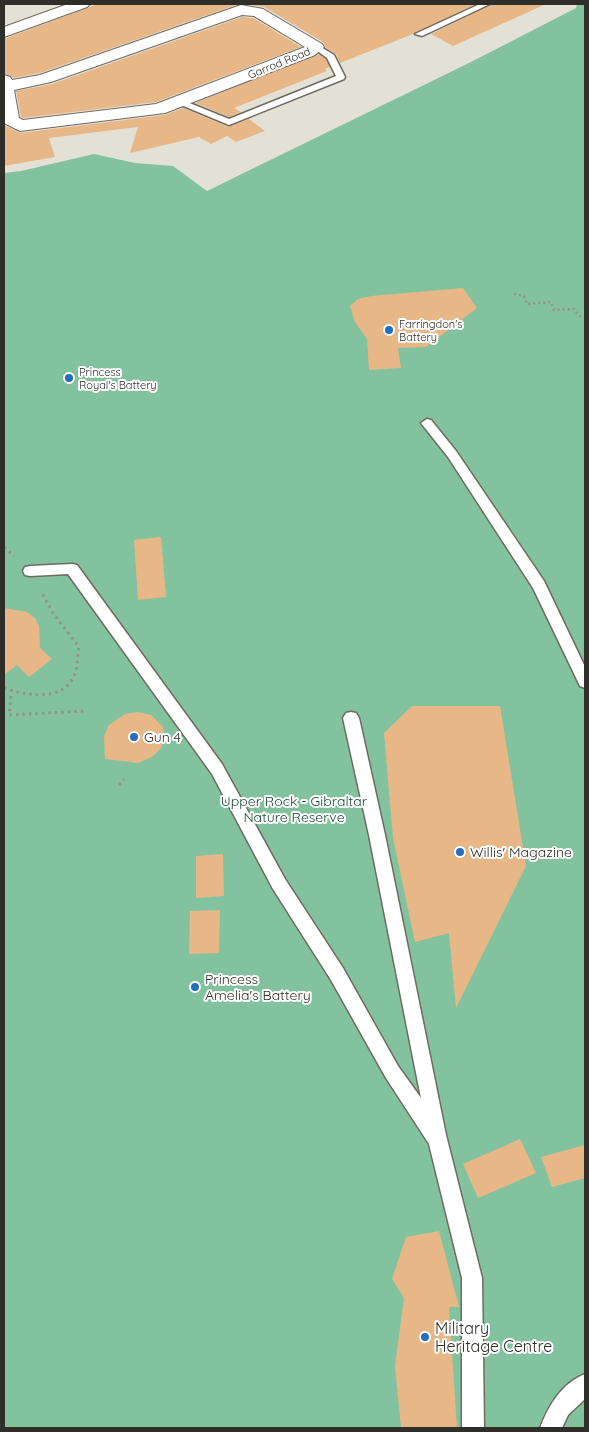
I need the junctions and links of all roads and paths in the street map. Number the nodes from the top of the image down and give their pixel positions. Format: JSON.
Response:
{"nodes":[{"id":1,"x":48,"y":4,"type":"edge"},
{"id":2,"x":82,"y":4,"type":"edge"},
{"id":3,"x":486,"y":4,"type":"edge"},
{"id":4,"x":4,"y":20,"type":"edge"},
{"id":5,"x":4,"y":32,"type":"edge"},
{"id":6,"x":419,"y":34,"type":"dead end"},
{"id":7,"x":316,"y":47,"type":"junction"},
{"id":8,"x":4,"y":83,"type":"edge"},
{"id":9,"x":178,"y":102,"type":"junction"},
{"id":10,"x":514,"y":294,"type":"dead end"},
{"id":11,"x":585,"y":316,"type":"edge"},
{"id":12,"x":427,"y":423,"type":"dead end"},
{"id":13,"x":4,"y":547,"type":"edge"},
{"id":14,"x":30,"y":571,"type":"junction"},
{"id":15,"x":585,"y":682,"type":"edge"},
{"id":16,"x":4,"y":688,"type":"edge"},
{"id":17,"x":11,"y":696,"type":"dead end"},
{"id":18,"x":86,"y":711,"type":"dead end"},
{"id":19,"x":351,"y":718,"type":"dead end"},
{"id":20,"x":124,"y":779,"type":"dead end"},
{"id":21,"x":119,"y":785,"type":"dead end"},
{"id":22,"x":438,"y":1140,"type":"junction"},
{"id":23,"x":585,"y":1385,"type":"edge"},
{"id":24,"x":473,"y":1428,"type":"edge"},
{"id":25,"x":550,"y":1428,"type":"edge"}],
"edges":[{"from":1,"to":4,"type":"street"},
{"from":2,"to":5,"type":"street"},
{"from":3,"to":6,"type":"lane"},
{"from":7,"to":8,"type":"street","name":"Garrod Road"},
{"from":7,"to":9,"type":"street","name":"Garrod Road"},
{"from":7,"to":9,"type":"lane"},
{"from":8,"to":9,"type":"street","name":"Garrod Road"},
{"from":10,"to":11,"type":"path"},
{"from":12,"to":15,"type":"lane"},
{"from":13,"to":14,"type":"path"},
{"from":14,"to":16,"type":"path"},
{"from":14,"to":22,"type":"lane"},
{"from":17,"to":18,"type":"path"},
{"from":19,"to":22,"type":"lane"},
{"from":20,"to":21,"type":"path"},
{"from":22,"to":24,"type":"lane"},
{"from":23,"to":25,"type":"lane"}]}
